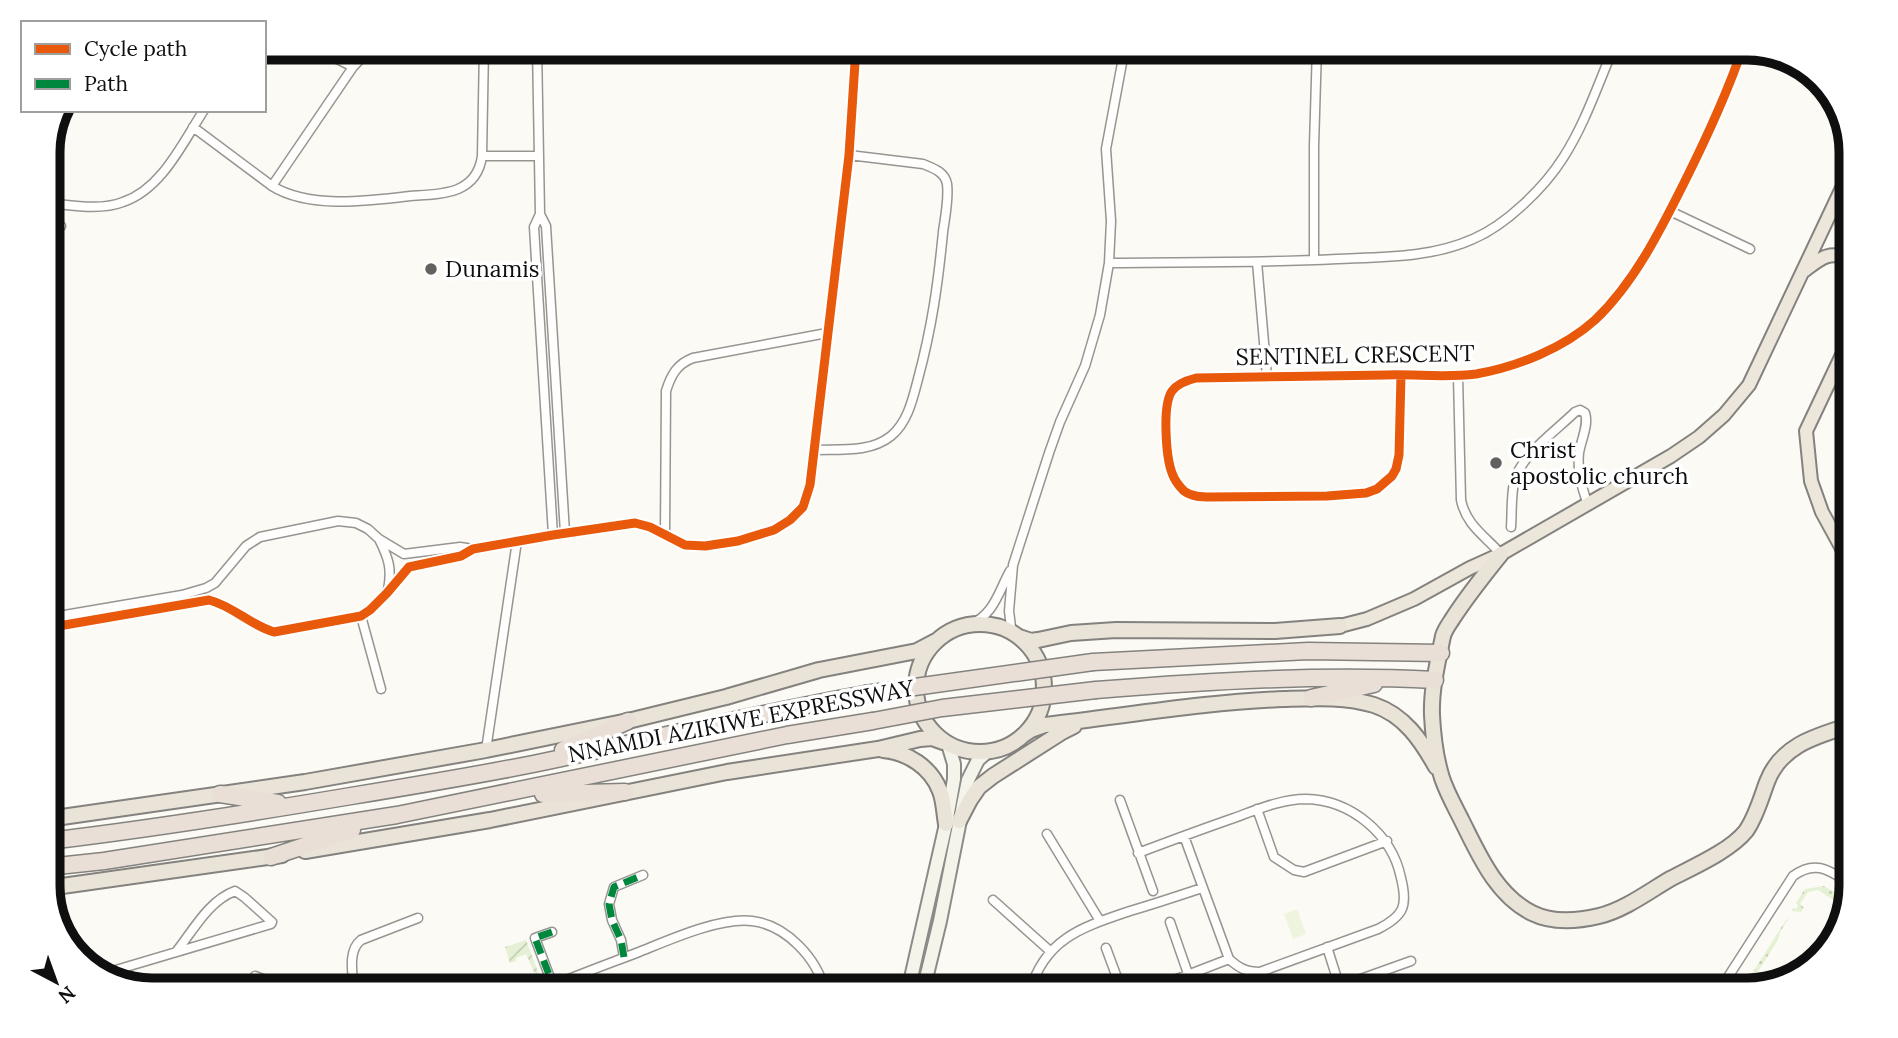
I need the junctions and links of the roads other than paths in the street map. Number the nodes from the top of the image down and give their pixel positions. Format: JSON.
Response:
{"nodes":[{"id":1,"x":337,"y":59,"type":"edge"},
{"id":2,"x":361,"y":59,"type":"edge"},
{"id":3,"x":484,"y":59,"type":"edge"},
{"id":4,"x":537,"y":59,"type":"edge"},
{"id":5,"x":855,"y":59,"type":"edge"},
{"id":6,"x":1123,"y":59,"type":"edge"},
{"id":7,"x":1317,"y":59,"type":"edge"},
{"id":8,"x":1609,"y":59,"type":"edge"},
{"id":9,"x":1739,"y":59,"type":"edge"},
{"id":10,"x":353,"y":67,"type":"junction"},
{"id":11,"x":203,"y":112,"type":"edge"},
{"id":12,"x":193,"y":127,"type":"junction"},
{"id":13,"x":849,"y":155,"type":"junction"},
{"id":14,"x":482,"y":156,"type":"junction"},
{"id":15,"x":538,"y":156,"type":"junction"},
{"id":16,"x":272,"y":186,"type":"junction"},
{"id":17,"x":1838,"y":196,"type":"edge"},
{"id":18,"x":60,"y":204,"type":"edge"},
{"id":19,"x":1670,"y":211,"type":"junction"},
{"id":20,"x":540,"y":214,"type":"junction"},
{"id":21,"x":1750,"y":249,"type":"dead end"},
{"id":22,"x":1838,"y":254,"type":"edge"},
{"id":23,"x":1314,"y":260,"type":"junction"},
{"id":24,"x":1257,"y":262,"type":"junction"},
{"id":25,"x":1109,"y":263,"type":"junction"},
{"id":26,"x":1802,"y":273,"type":"junction"},
{"id":27,"x":550,"y":290,"type":"junction"},
{"id":28,"x":538,"y":291,"type":"junction"},
{"id":29,"x":827,"y":333,"type":"junction"},
{"id":30,"x":1838,"y":363,"type":"edge"},
{"id":31,"x":1401,"y":375,"type":"junction"},
{"id":32,"x":1458,"y":376,"type":"junction"},
{"id":33,"x":1267,"y":377,"type":"junction"},
{"id":34,"x":814,"y":450,"type":"junction"},
{"id":35,"x":1588,"y":505,"type":"junction"},
{"id":36,"x":1511,"y":527,"type":"dead end"},
{"id":37,"x":565,"y":533,"type":"junction"},
{"id":38,"x":553,"y":535,"type":"junction"},
{"id":39,"x":665,"y":535,"type":"junction"},
{"id":40,"x":379,"y":540,"type":"junction"},
{"id":41,"x":517,"y":541,"type":"junction"},
{"id":42,"x":1839,"y":542,"type":"edge"},
{"id":43,"x":473,"y":549,"type":"junction"},
{"id":44,"x":1501,"y":554,"type":"junction"},
{"id":45,"x":1013,"y":565,"type":"junction"},
{"id":46,"x":387,"y":593,"type":"junction"},
{"id":47,"x":60,"y":616,"type":"edge"},
{"id":48,"x":361,"y":616,"type":"junction"},
{"id":49,"x":969,"y":625,"type":"junction"},
{"id":50,"x":60,"y":626,"type":"edge"},
{"id":51,"x":1340,"y":626,"type":"joint"},
{"id":52,"x":1018,"y":636,"type":"junction"},
{"id":53,"x":936,"y":641,"type":"junction"},
{"id":54,"x":1440,"y":653,"type":"junction"},
{"id":55,"x":1400,"y":678,"type":"junction"},
{"id":56,"x":1435,"y":680,"type":"junction"},
{"id":57,"x":382,"y":689,"type":"dead end"},
{"id":58,"x":1311,"y":698,"type":"junction"},
{"id":59,"x":1089,"y":720,"type":"junction"},
{"id":60,"x":628,"y":721,"type":"junction"},
{"id":61,"x":1839,"y":729,"type":"edge"},
{"id":62,"x":1022,"y":736,"type":"junction"},
{"id":63,"x":945,"y":743,"type":"junction"},
{"id":64,"x":878,"y":749,"type":"junction"},
{"id":65,"x":486,"y":750,"type":"junction"},
{"id":66,"x":987,"y":752,"type":"junction"},
{"id":67,"x":534,"y":764,"type":"junction"},
{"id":68,"x":1442,"y":778,"type":"junction"},
{"id":69,"x":625,"y":792,"type":"junction"},
{"id":70,"x":220,"y":794,"type":"junction"},
{"id":71,"x":506,"y":794,"type":"junction"},
{"id":72,"x":1120,"y":800,"type":"dead end"},
{"id":73,"x":294,"y":805,"type":"junction"},
{"id":74,"x":1257,"y":809,"type":"junction"},
{"id":75,"x":397,"y":816,"type":"junction"},
{"id":76,"x":60,"y":817,"type":"edge"},
{"id":77,"x":953,"y":823,"type":"junction"},
{"id":78,"x":1047,"y":834,"type":"dead end"},
{"id":79,"x":1184,"y":836,"type":"junction"},
{"id":80,"x":60,"y":840,"type":"edge"},
{"id":81,"x":1387,"y":841,"type":"junction"},
{"id":82,"x":1139,"y":853,"type":"junction"},
{"id":83,"x":271,"y":857,"type":"junction"},
{"id":84,"x":60,"y":866,"type":"edge"},
{"id":85,"x":643,"y":875,"type":"dead end"},
{"id":86,"x":1839,"y":876,"type":"edge"},
{"id":87,"x":60,"y":886,"type":"edge"},
{"id":88,"x":1202,"y":888,"type":"junction"},
{"id":89,"x":1153,"y":891,"type":"dead end"},
{"id":90,"x":993,"y":900,"type":"dead end"},
{"id":91,"x":418,"y":918,"type":"dead end"},
{"id":92,"x":1100,"y":921,"type":"junction"},
{"id":93,"x":1170,"y":922,"type":"dead end"},
{"id":94,"x":552,"y":932,"type":"dead end"},
{"id":95,"x":1327,"y":947,"type":"junction"},
{"id":96,"x":1106,"y":948,"type":"dead end"},
{"id":97,"x":1050,"y":951,"type":"junction"},
{"id":98,"x":176,"y":952,"type":"junction"},
{"id":99,"x":624,"y":957,"type":"junction"},
{"id":100,"x":1229,"y":960,"type":"junction"},
{"id":101,"x":1411,"y":961,"type":"dead end"},
{"id":102,"x":114,"y":970,"type":"edge"},
{"id":103,"x":1260,"y":972,"type":"junction"},
{"id":104,"x":1189,"y":975,"type":"junction"},
{"id":105,"x":255,"y":976,"type":"dead end"},
{"id":106,"x":260,"y":978,"type":"edge"},
{"id":107,"x":353,"y":978,"type":"edge"},
{"id":108,"x":550,"y":978,"type":"edge"},
{"id":109,"x":577,"y":978,"type":"edge"},
{"id":110,"x":822,"y":978,"type":"edge"},
{"id":111,"x":911,"y":978,"type":"edge"},
{"id":112,"x":926,"y":978,"type":"edge"},
{"id":113,"x":1035,"y":978,"type":"edge"},
{"id":114,"x":1117,"y":978,"type":"edge"},
{"id":115,"x":1181,"y":978,"type":"edge"},
{"id":116,"x":1190,"y":978,"type":"edge"},
{"id":117,"x":1262,"y":978,"type":"edge"},
{"id":118,"x":1338,"y":978,"type":"edge"},
{"id":119,"x":1367,"y":978,"type":"edge"},
{"id":120,"x":1727,"y":978,"type":"edge"}],
"edges":[{"from":1,"to":10,"type":"street"},
{"from":2,"to":10,"type":"street"},
{"from":3,"to":14,"type":"street"},
{"from":4,"to":15,"type":"street"},
{"from":5,"to":13,"type":"street"},
{"from":6,"to":25,"type":"street"},
{"from":7,"to":23,"type":"street"},
{"from":8,"to":23,"type":"street"},
{"from":9,"to":19,"type":"street","name":"SENTINEL CRESCENT"},
{"from":10,"to":16,"type":"street"},
{"from":11,"to":12,"type":"street"},
{"from":12,"to":16,"type":"street"},
{"from":12,"to":18,"type":"street"},
{"from":13,"to":29,"type":"street"},
{"from":13,"to":34,"type":"street"},
{"from":14,"to":15,"type":"street"},
{"from":14,"to":16,"type":"street"},
{"from":15,"to":20,"type":"street"},
{"from":17,"to":26,"type":"main road"},
{"from":19,"to":21,"type":"street"},
{"from":19,"to":32,"type":"street","name":"SENTINEL CRESCENT"},
{"from":20,"to":27,"type":"street"},
{"from":20,"to":28,"type":"street"},
{"from":22,"to":26,"type":"main road"},
{"from":23,"to":24,"type":"street"},
{"from":24,"to":25,"type":"street"},
{"from":24,"to":33,"type":"street"},
{"from":25,"to":45,"type":"street"},
{"from":26,"to":35,"type":"main road"},
{"from":27,"to":28,"type":"street"},
{"from":27,"to":37,"type":"street"},
{"from":28,"to":38,"type":"street"},
{"from":29,"to":34,"type":"street"},
{"from":29,"to":39,"type":"street"},
{"from":30,"to":42,"type":"main road"},
{"from":31,"to":32,"type":"street","name":"SENTINEL CRESCENT"},
{"from":31,"to":33,"type":"street","name":"SENTINEL CRESCENT"},
{"from":31,"to":33,"type":"street","name":"SENTINEL CRESCENT"},
{"from":32,"to":44,"type":"street"},
{"from":34,"to":39,"type":"street"},
{"from":35,"to":36,"type":"street"},
{"from":35,"to":44,"type":"main road"},
{"from":37,"to":38,"type":"street"},
{"from":37,"to":39,"type":"street"},
{"from":38,"to":41,"type":"street"},
{"from":40,"to":43,"type":"street"},
{"from":40,"to":46,"type":"street"},
{"from":40,"to":47,"type":"street"},
{"from":41,"to":43,"type":"street"},
{"from":41,"to":65,"type":"street"},
{"from":43,"to":46,"type":"street"},
{"from":44,"to":51,"type":"main road"},
{"from":44,"to":54,"type":"highway"},
{"from":45,"to":49,"type":"street"},
{"from":45,"to":52,"type":"street"},
{"from":46,"to":48,"type":"street"},
{"from":48,"to":50,"type":"street"},
{"from":48,"to":57,"type":"street"},
{"from":49,"to":52,"type":"highway"},
{"from":49,"to":53,"type":"highway"},
{"from":51,"to":52,"type":"highway"},
{"from":52,"to":62,"type":"highway"},
{"from":53,"to":60,"type":"highway","name":"NNAMDI AZIKIWE EXPRESSWAY"},
{"from":53,"to":63,"type":"highway"},
{"from":54,"to":56,"type":"highway"},
{"from":54,"to":67,"type":"highway","name":"NNAMDI AZIKIWE EXPRESSWAY","bridge":true},
{"from":55,"to":56,"type":"highway","name":"NNAMDI AZIKIWE EXPRESSWAY"},
{"from":55,"to":58,"type":"highway"},
{"from":55,"to":71,"type":"highway","name":"NNAMDI AZIKIWE EXPRESSWAY","bridge":true},
{"from":56,"to":68,"type":"highway"},
{"from":58,"to":59,"type":"highway"},
{"from":58,"to":68,"type":"highway"},
{"from":59,"to":62,"type":"highway"},
{"from":59,"to":77,"type":"highway"},
{"from":60,"to":65,"type":"highway","name":"NNAMDI AZIKIWE EXPRESSWAY"},
{"from":60,"to":67,"type":"highway"},
{"from":61,"to":68,"type":"highway"},
{"from":62,"to":66,"type":"highway"},
{"from":63,"to":64,"type":"highway","name":"NNAMDI AZIKIWE EXPRESSWAY"},
{"from":63,"to":66,"type":"highway"},
{"from":63,"to":77,"type":"main road"},
{"from":64,"to":69,"type":"highway","name":"NNAMDI AZIKIWE EXPRESSWAY"},
{"from":64,"to":77,"type":"highway"},
{"from":65,"to":70,"type":"highway","name":"NNAMDI AZIKIWE EXPRESSWAY"},
{"from":66,"to":77,"type":"main road"},
{"from":67,"to":73,"type":"highway","name":"NNAMDI AZIKIWE EXPRESSWAY"},
{"from":69,"to":71,"type":"highway"},
{"from":69,"to":83,"type":"highway","name":"NNAMDI AZIKIWE EXPRESSWAY"},
{"from":70,"to":73,"type":"highway"},
{"from":70,"to":76,"type":"highway","name":"NNAMDI AZIKIWE EXPRESSWAY"},
{"from":71,"to":75,"type":"highway","name":"NNAMDI AZIKIWE EXPRESSWAY"},
{"from":72,"to":82,"type":"street"},
{"from":73,"to":80,"type":"highway","name":"NNAMDI AZIKIWE EXPRESSWAY"},
{"from":74,"to":79,"type":"street"},
{"from":74,"to":81,"type":"street"},
{"from":74,"to":81,"type":"street"},
{"from":75,"to":83,"type":"highway"},
{"from":75,"to":84,"type":"highway","name":"NNAMDI AZIKIWE EXPRESSWAY"},
{"from":77,"to":111,"type":"main road"},
{"from":77,"to":112,"type":"main road"},
{"from":78,"to":92,"type":"street"},
{"from":79,"to":82,"type":"street"},
{"from":79,"to":88,"type":"street"},
{"from":81,"to":95,"type":"street"},
{"from":82,"to":89,"type":"street"},
{"from":83,"to":87,"type":"highway","name":"NNAMDI AZIKIWE EXPRESSWAY"},
{"from":85,"to":99,"type":"street"},
{"from":86,"to":120,"type":"street"},
{"from":88,"to":92,"type":"street"},
{"from":88,"to":100,"type":"street"},
{"from":90,"to":97,"type":"street"},
{"from":91,"to":107,"type":"street"},
{"from":92,"to":97,"type":"street"},
{"from":93,"to":104,"type":"street"},
{"from":94,"to":108,"type":"street"},
{"from":95,"to":103,"type":"street"},
{"from":95,"to":118,"type":"street"},
{"from":96,"to":114,"type":"street"},
{"from":97,"to":113,"type":"street"},
{"from":98,"to":98,"type":"street"},
{"from":98,"to":102,"type":"street"},
{"from":99,"to":109,"type":"street"},
{"from":99,"to":110,"type":"street"},
{"from":100,"to":103,"type":"street"},
{"from":100,"to":104,"type":"street"},
{"from":101,"to":119,"type":"street"},
{"from":103,"to":117,"type":"street"},
{"from":104,"to":115,"type":"street"},
{"from":104,"to":116,"type":"street"},
{"from":105,"to":106,"type":"street"}]}
